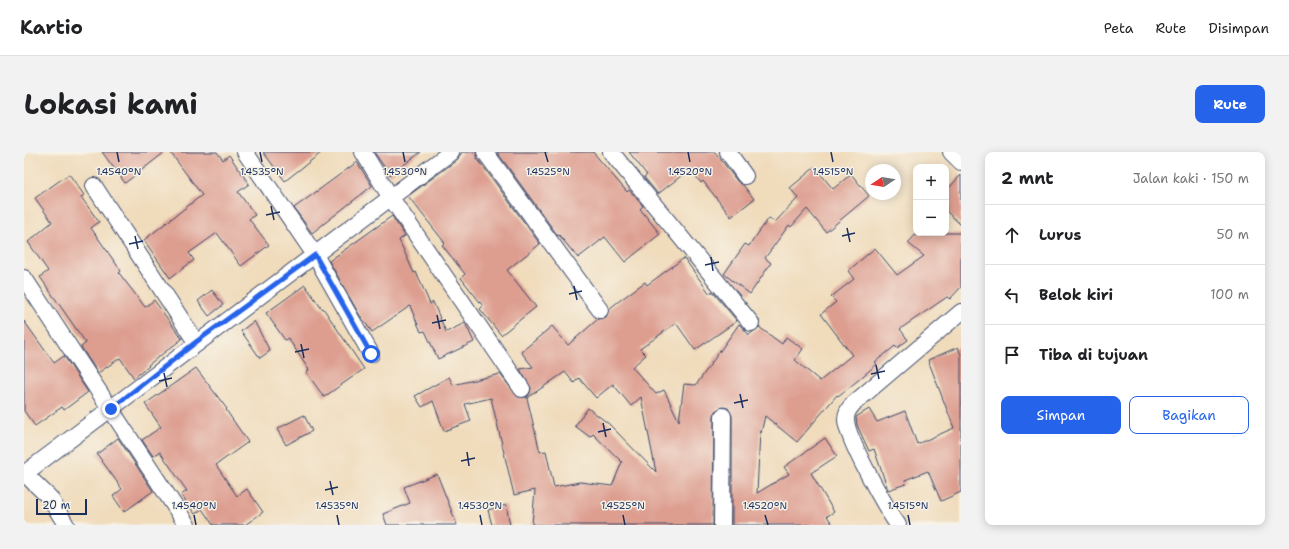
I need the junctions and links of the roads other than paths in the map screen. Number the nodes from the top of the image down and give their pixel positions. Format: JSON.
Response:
{"nodes":[{"id":1,"x":245,"y":152,"type":"edge"},
{"id":2,"x":363,"y":152,"type":"edge"},
{"id":3,"x":451,"y":152,"type":"edge"},
{"id":4,"x":485,"y":152,"type":"edge"},
{"id":5,"x":611,"y":152,"type":"edge"},
{"id":6,"x":728,"y":152,"type":"edge"},
{"id":7,"x":951,"y":152,"type":"edge"},
{"id":8,"x":961,"y":162,"type":"edge"},
{"id":9,"x":745,"y":176,"type":"dead end"},
{"id":10,"x":94,"y":186,"type":"dead end"},
{"id":11,"x":391,"y":198,"type":"junction"},
{"id":12,"x":315,"y":255,"type":"junction"},
{"id":13,"x":24,"y":278,"type":"edge"},
{"id":14,"x":600,"y":310,"type":"dead end"},
{"id":15,"x":961,"y":312,"type":"edge"},
{"id":16,"x":751,"y":323,"type":"dead end"},
{"id":17,"x":196,"y":342,"type":"junction"},
{"id":18,"x":371,"y":354,"type":"dead end"},
{"id":19,"x":522,"y":389,"type":"dead end"},
{"id":20,"x":111,"y":409,"type":"junction"},
{"id":21,"x":724,"y":416,"type":"dead end"},
{"id":22,"x":24,"y":474,"type":"edge"},
{"id":23,"x":66,"y":525,"type":"edge"},
{"id":24,"x":186,"y":525,"type":"edge"},
{"id":25,"x":722,"y":525,"type":"edge"},
{"id":26,"x":898,"y":525,"type":"edge"}],
"edges":[{"from":1,"to":12,"type":"street"},
{"from":2,"to":11,"type":"street"},
{"from":3,"to":11,"type":"street"},
{"from":4,"to":14,"type":"street"},
{"from":5,"to":16,"type":"street"},
{"from":6,"to":9,"type":"street"},
{"from":7,"to":8,"type":"street"},
{"from":10,"to":17,"type":"street"},
{"from":11,"to":12,"type":"street"},
{"from":11,"to":19,"type":"street"},
{"from":12,"to":17,"type":"street"},
{"from":12,"to":18,"type":"street"},
{"from":13,"to":20,"type":"street"},
{"from":15,"to":26,"type":"street"},
{"from":17,"to":20,"type":"street"},
{"from":20,"to":22,"type":"street"},
{"from":20,"to":24,"type":"street"},
{"from":21,"to":25,"type":"street"},
{"from":22,"to":23,"type":"street"}]}
